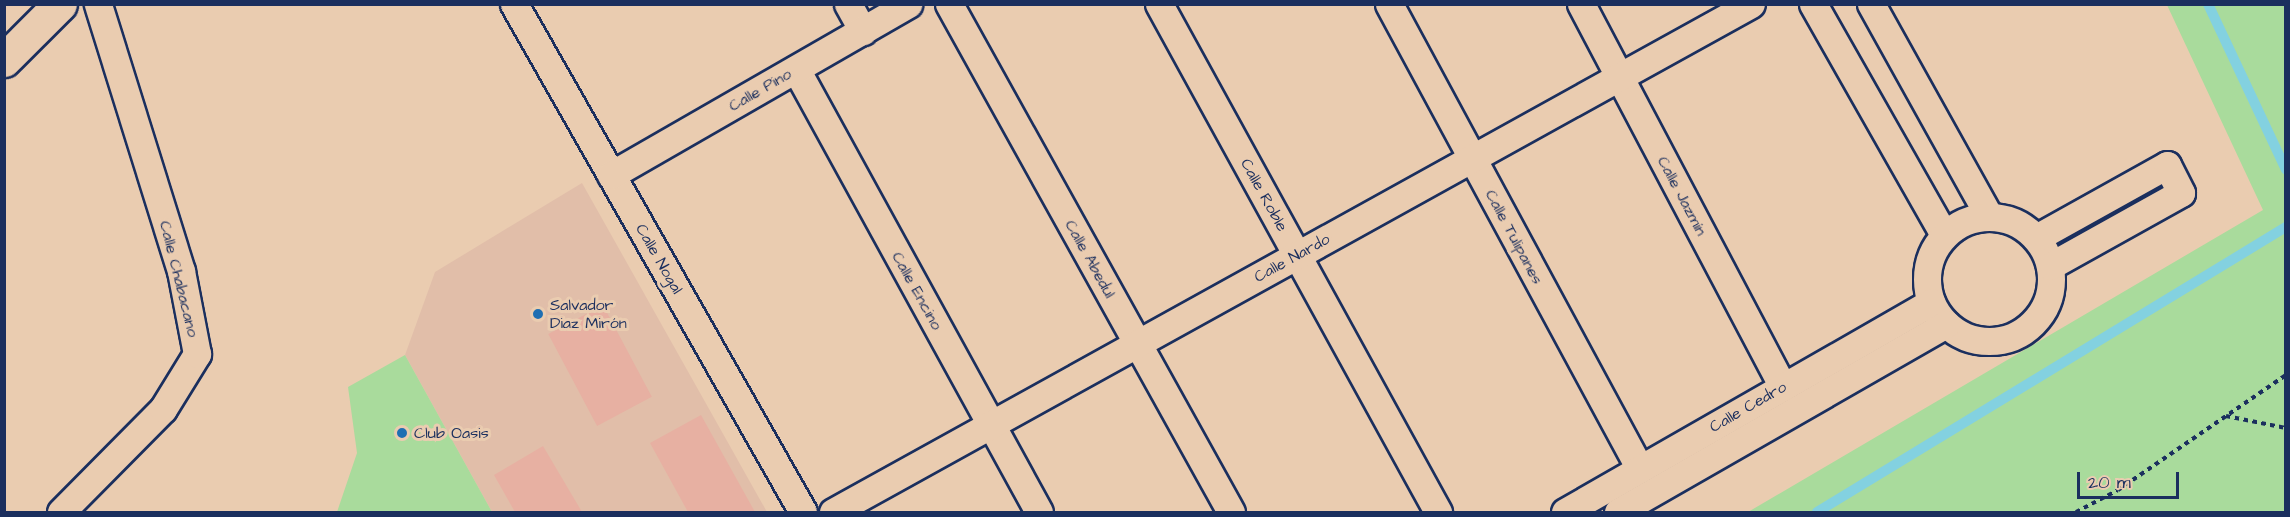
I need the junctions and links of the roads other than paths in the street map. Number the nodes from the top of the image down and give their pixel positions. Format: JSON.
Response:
{"nodes":[{"id":1,"x":60,"y":4,"type":"edge"},
{"id":2,"x":98,"y":4,"type":"edge"},
{"id":3,"x":514,"y":4,"type":"edge"},
{"id":4,"x":848,"y":4,"type":"edge"},
{"id":5,"x":908,"y":4,"type":"edge"},
{"id":6,"x":949,"y":4,"type":"edge"},
{"id":7,"x":1159,"y":4,"type":"edge"},
{"id":8,"x":1389,"y":4,"type":"edge"},
{"id":9,"x":1581,"y":4,"type":"edge"},
{"id":10,"x":1751,"y":4,"type":"edge"},
{"id":11,"x":1813,"y":4,"type":"edge"},
{"id":12,"x":1871,"y":4,"type":"edge"},
{"id":13,"x":863,"y":31,"type":"junction"},
{"id":14,"x":4,"y":60,"type":"edge"},
{"id":15,"x":796,"y":69,"type":"junction"},
{"id":16,"x":1619,"y":77,"type":"junction"},
{"id":17,"x":1472,"y":159,"type":"junction"},
{"id":18,"x":611,"y":175,"type":"junction"},
{"id":19,"x":1989,"y":216,"type":"junction"},
{"id":20,"x":1944,"y":235,"type":"junction"},
{"id":21,"x":2036,"y":238,"type":"junction"},
{"id":22,"x":1297,"y":256,"type":"junction"},
{"id":23,"x":2050,"y":266,"type":"junction"},
{"id":24,"x":1931,"y":302,"type":"junction"},
{"id":25,"x":1946,"y":324,"type":"junction"},
{"id":26,"x":1138,"y":344,"type":"junction"},
{"id":27,"x":1783,"y":387,"type":"junction"},
{"id":28,"x":991,"y":425,"type":"junction"},
{"id":29,"x":1640,"y":469,"type":"junction"},
{"id":30,"x":62,"y":513,"type":"edge"},
{"id":31,"x":803,"y":513,"type":"edge"},
{"id":32,"x":833,"y":513,"type":"edge"},
{"id":33,"x":1039,"y":513,"type":"edge"},
{"id":34,"x":1232,"y":513,"type":"edge"},
{"id":35,"x":1438,"y":513,"type":"edge"},
{"id":36,"x":1565,"y":513,"type":"edge"},
{"id":37,"x":1618,"y":513,"type":"edge"}],
"edges":[{"from":1,"to":14,"type":"main road"},
{"from":2,"to":30,"type":"street","name":"Calle Chabacano"},
{"from":3,"to":18,"type":"street","name":"Calle Nogal"},
{"from":4,"to":13,"type":"street"},
{"from":5,"to":13,"type":"street","name":"Calle Pino"},
{"from":6,"to":26,"type":"street","name":"Calle Abedul"},
{"from":7,"to":22,"type":"street","name":"Calle Roble"},
{"from":8,"to":17,"type":"street","name":"Calle Tulipanes"},
{"from":9,"to":16,"type":"street","name":"Calle Jazmín"},
{"from":10,"to":16,"type":"street","name":"Calle Nardo"},
{"from":11,"to":20,"type":"street"},
{"from":12,"to":19,"type":"street"},
{"from":13,"to":15,"type":"street","name":"Calle Pino"},
{"from":15,"to":18,"type":"street","name":"Calle Pino"},
{"from":15,"to":28,"type":"street","name":"Calle Encino"},
{"from":16,"to":17,"type":"street","name":"Calle Nardo"},
{"from":16,"to":27,"type":"street","name":"Calle Jazmín"},
{"from":17,"to":22,"type":"street","name":"Calle Nardo"},
{"from":17,"to":29,"type":"street","name":"Calle Tulipanes"},
{"from":18,"to":31,"type":"street","name":"Calle Nogal"},
{"from":19,"to":20,"type":"street"},
{"from":19,"to":21,"type":"street"},
{"from":20,"to":24,"type":"street"},
{"from":21,"to":23,"type":"street"},
{"from":21,"to":23,"type":"street"},
{"from":22,"to":26,"type":"street","name":"Calle Nardo"},
{"from":22,"to":35,"type":"street","name":"Calle Roble"},
{"from":23,"to":25,"type":"street"},
{"from":24,"to":25,"type":"street"},
{"from":24,"to":27,"type":"street","name":"Calle Cedro"},
{"from":25,"to":37,"type":"street","name":"Calle Cedro"},
{"from":26,"to":28,"type":"street","name":"Calle Nardo"},
{"from":26,"to":34,"type":"street","name":"Calle Abedul"},
{"from":27,"to":29,"type":"street","name":"Calle Cedro"},
{"from":28,"to":32,"type":"street","name":"Calle Nardo"},
{"from":28,"to":33,"type":"street","name":"Calle Encino"},
{"from":29,"to":36,"type":"street","name":"Calle Cedro"}]}
